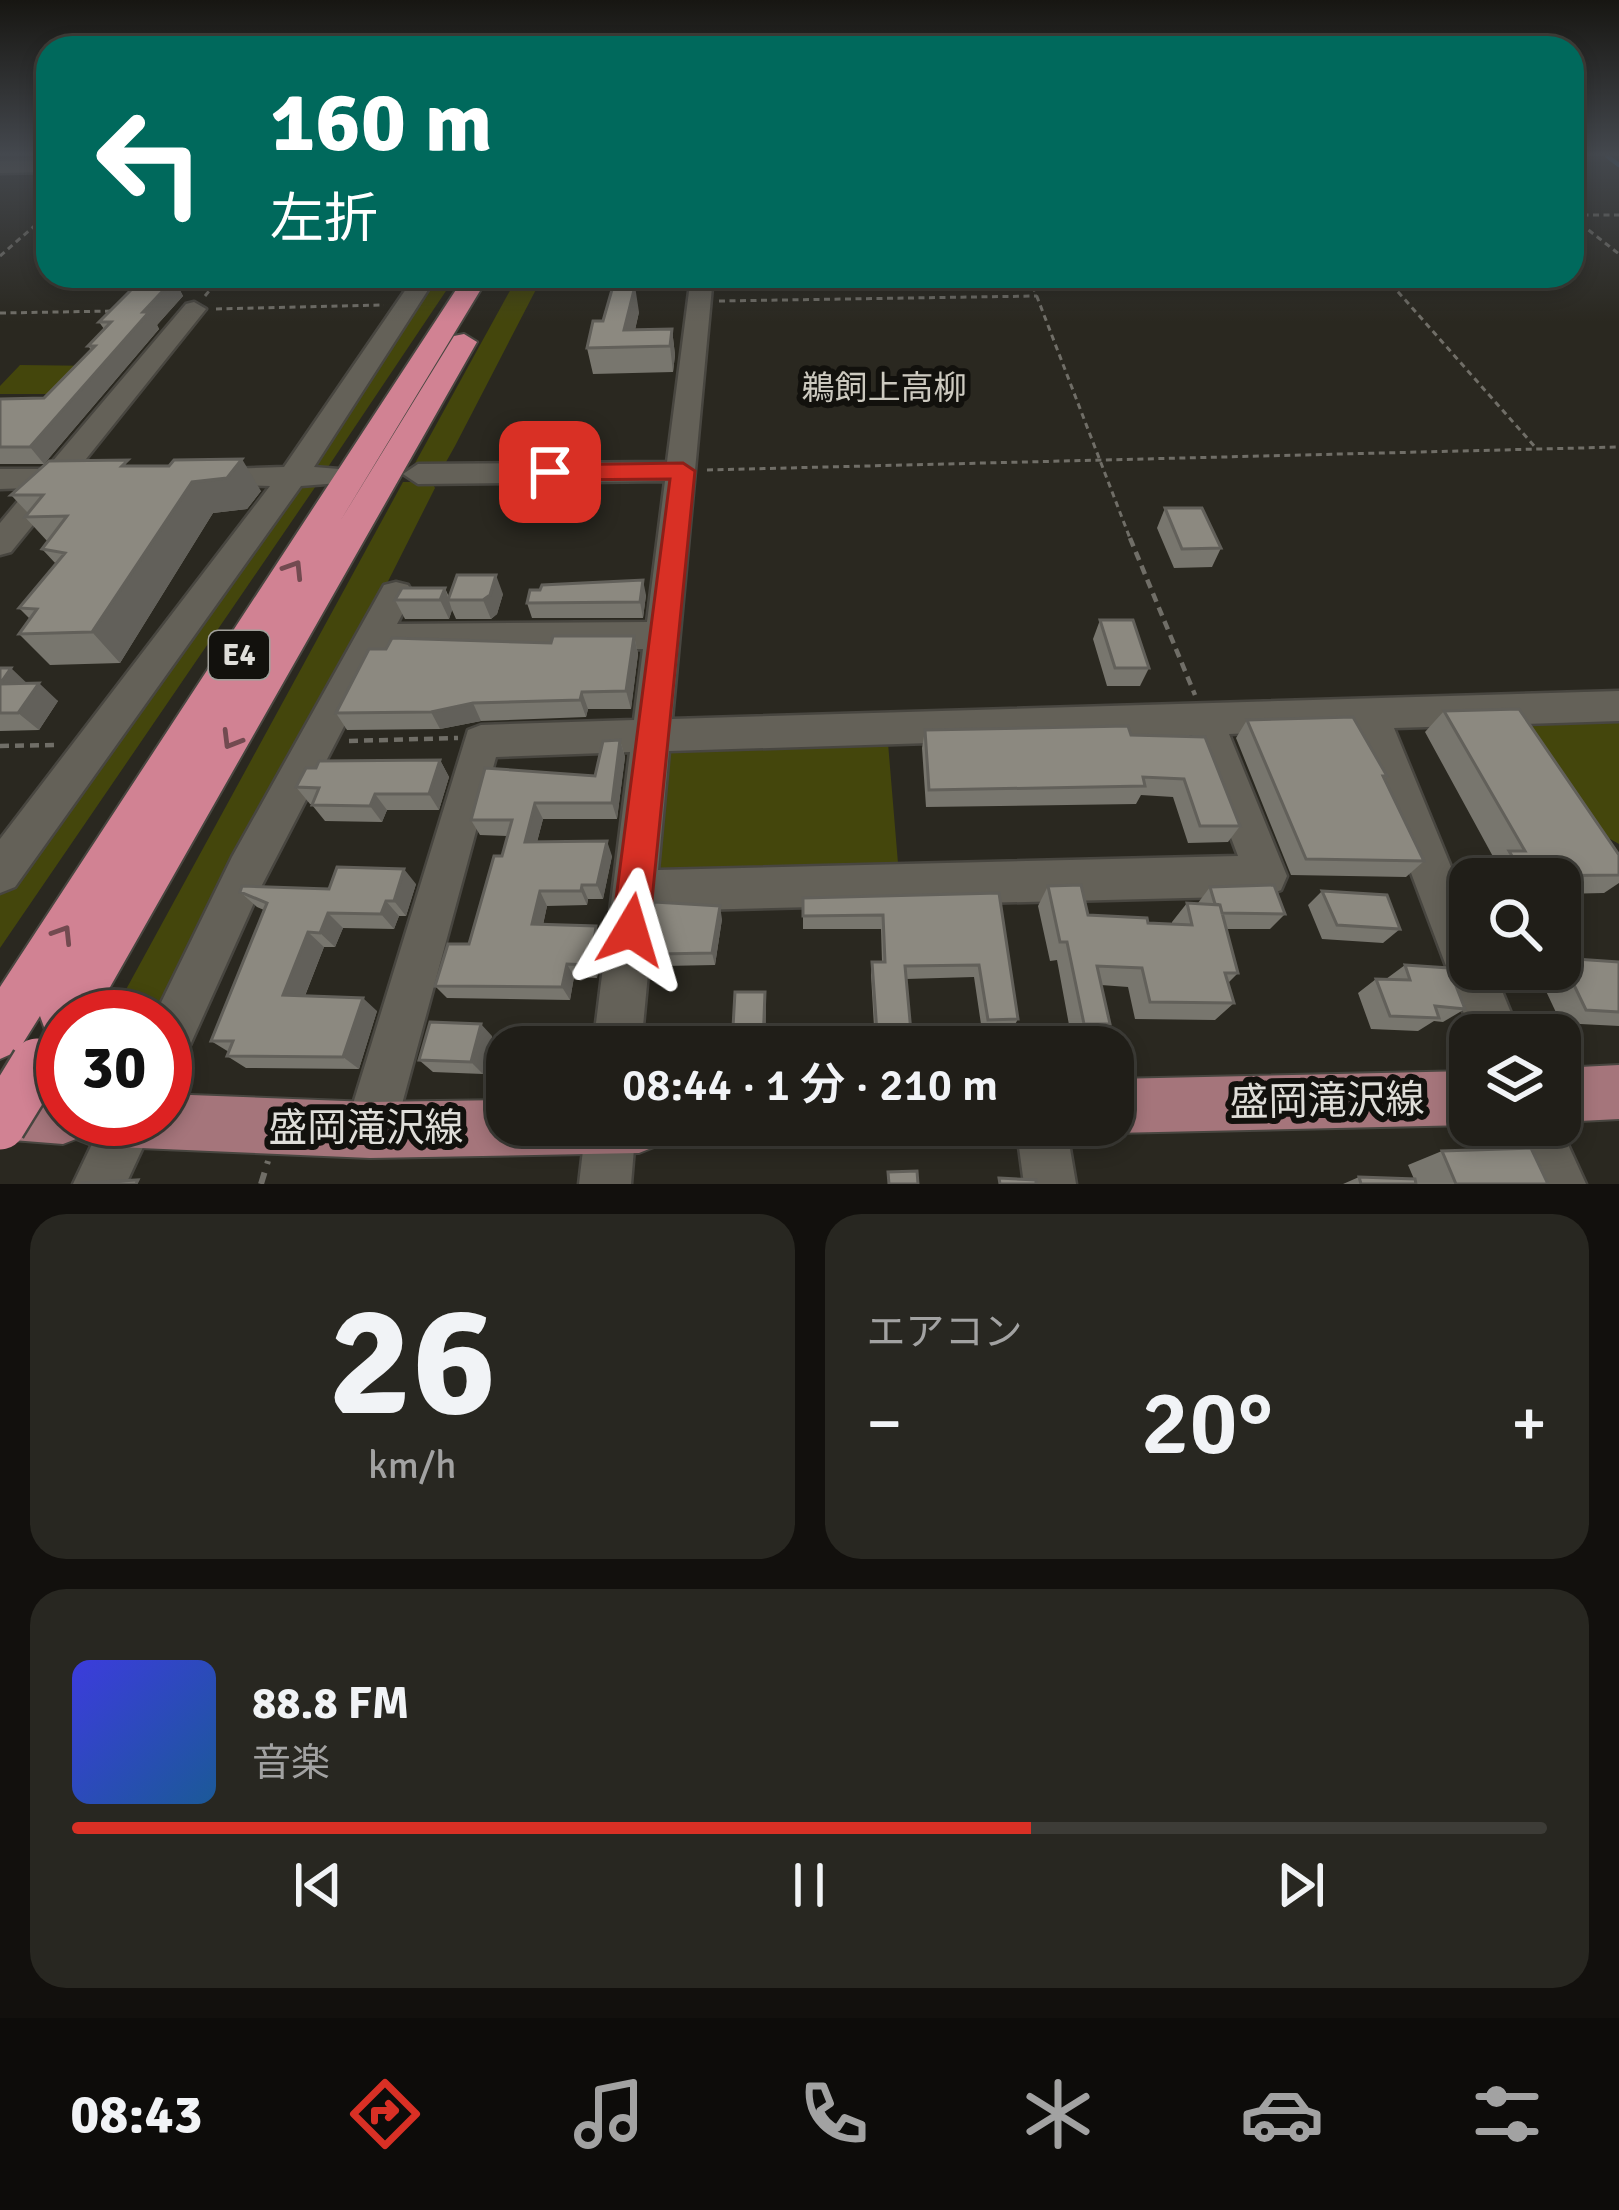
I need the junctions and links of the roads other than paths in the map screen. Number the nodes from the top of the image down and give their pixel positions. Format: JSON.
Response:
{"nodes":[{"id":1,"x":418,"y":288,"type":"edge"},
{"id":2,"x":469,"y":288,"type":"edge"},
{"id":3,"x":495,"y":288,"type":"edge"},
{"id":4,"x":700,"y":289,"type":"edge"},
{"id":5,"x":194,"y":309,"type":"road end"},
{"id":6,"x":683,"y":471,"type":"junction"},
{"id":7,"x":418,"y":474,"type":"dead end"},
{"id":8,"x":329,"y":476,"type":"dead end"},
{"id":9,"x":292,"y":477,"type":"junction"},
{"id":10,"x":54,"y":478,"type":"junction"},
{"id":11,"x":101,"y":478,"type":"edge"},
{"id":12,"x":173,"y":478,"type":"edge"},
{"id":13,"x":0,"y":479,"type":"edge"},
{"id":14,"x":0,"y":544,"type":"edge"},
{"id":15,"x":396,"y":594,"type":"edge"},
{"id":16,"x":666,"y":634,"type":"junction"},
{"id":17,"x":376,"y":638,"type":"junction"},
{"id":18,"x":1619,"y":706,"type":"edge"},
{"id":19,"x":1510,"y":709,"type":"junction"},
{"id":20,"x":1369,"y":712,"type":"junction"},
{"id":21,"x":1204,"y":717,"type":"junction"},
{"id":22,"x":655,"y":737,"type":"junction"},
{"id":23,"x":1535,"y":746,"type":"edge"},
{"id":24,"x":0,"y":873,"type":"edge"},
{"id":25,"x":635,"y":891,"type":"junction"},
{"id":26,"x":66,"y":990,"type":"edge"},
{"id":27,"x":67,"y":990,"type":"edge"},
{"id":28,"x":192,"y":991,"type":"edge"},
{"id":29,"x":1488,"y":1014,"type":"edge"},
{"id":30,"x":619,"y":1026,"type":"edge"},
{"id":31,"x":36,"y":1044,"type":"edge"},
{"id":32,"x":1619,"y":1092,"type":"edge"},
{"id":33,"x":1581,"y":1094,"type":"edge"},
{"id":34,"x":1449,"y":1098,"type":"edge"},
{"id":35,"x":1134,"y":1106,"type":"edge"},
{"id":36,"x":0,"y":1112,"type":"edge"},
{"id":37,"x":36,"y":1115,"type":"edge"},
{"id":38,"x":192,"y":1123,"type":"edge"},
{"id":39,"x":0,"y":1124,"type":"edge"},
{"id":40,"x":486,"y":1128,"type":"edge"},
{"id":41,"x":370,"y":1130,"type":"junction"},
{"id":42,"x":110,"y":1146,"type":"edge"},
{"id":43,"x":608,"y":1146,"type":"edge"},
{"id":44,"x":1044,"y":1146,"type":"edge"},
{"id":45,"x":1543,"y":1146,"type":"edge"},
{"id":46,"x":99,"y":1184,"type":"edge"},
{"id":47,"x":605,"y":1184,"type":"edge"},
{"id":48,"x":1050,"y":1184,"type":"edge"},
{"id":49,"x":1560,"y":1184,"type":"edge"}],
"edges":[{"from":1,"to":9,"type":"street"},
{"from":26,"to":2,"type":"highway","number":"E4","one_way":true},
{"from":3,"to":27,"type":"highway","number":"E4","one_way":true},
{"from":4,"to":6,"type":"street"},
{"from":5,"to":10,"type":"street"},
{"from":6,"to":7,"type":"street"},
{"from":6,"to":16,"type":"street"},
{"from":8,"to":9,"type":"street"},
{"from":9,"to":12,"type":"street"},
{"from":9,"to":24,"type":"street"},
{"from":10,"to":11,"type":"street"},
{"from":10,"to":13,"type":"street"},
{"from":10,"to":14,"type":"street"},
{"from":15,"to":17,"type":"street"},
{"from":16,"to":17,"type":"street"},
{"from":16,"to":22,"type":"street"},
{"from":17,"to":28,"type":"street"},
{"from":18,"to":19,"type":"street"},
{"from":19,"to":20,"type":"street"},
{"from":19,"to":23,"type":"street"},
{"from":20,"to":21,"type":"street"},
{"from":20,"to":29,"type":"street"},
{"from":21,"to":22,"type":"street"},
{"from":21,"to":25,"type":"street"},
{"from":22,"to":25,"type":"street"},
{"from":22,"to":41,"type":"street"},
{"from":25,"to":30,"type":"street"},
{"from":31,"to":39,"type":"highway","number":"E4","bridge":true},
{"from":32,"to":33,"type":"main road"},
{"from":34,"to":35,"type":"main road","name":"盛岡滝沢線"},
{"from":36,"to":37,"type":"main road"},
{"from":38,"to":41,"type":"main road","name":"盛岡滝沢線"},
{"from":40,"to":41,"type":"main road","name":"盛岡滝沢線"},
{"from":42,"to":46,"type":"street"},
{"from":43,"to":47,"type":"street"},
{"from":44,"to":48,"type":"street"},
{"from":45,"to":49,"type":"street"}]}
